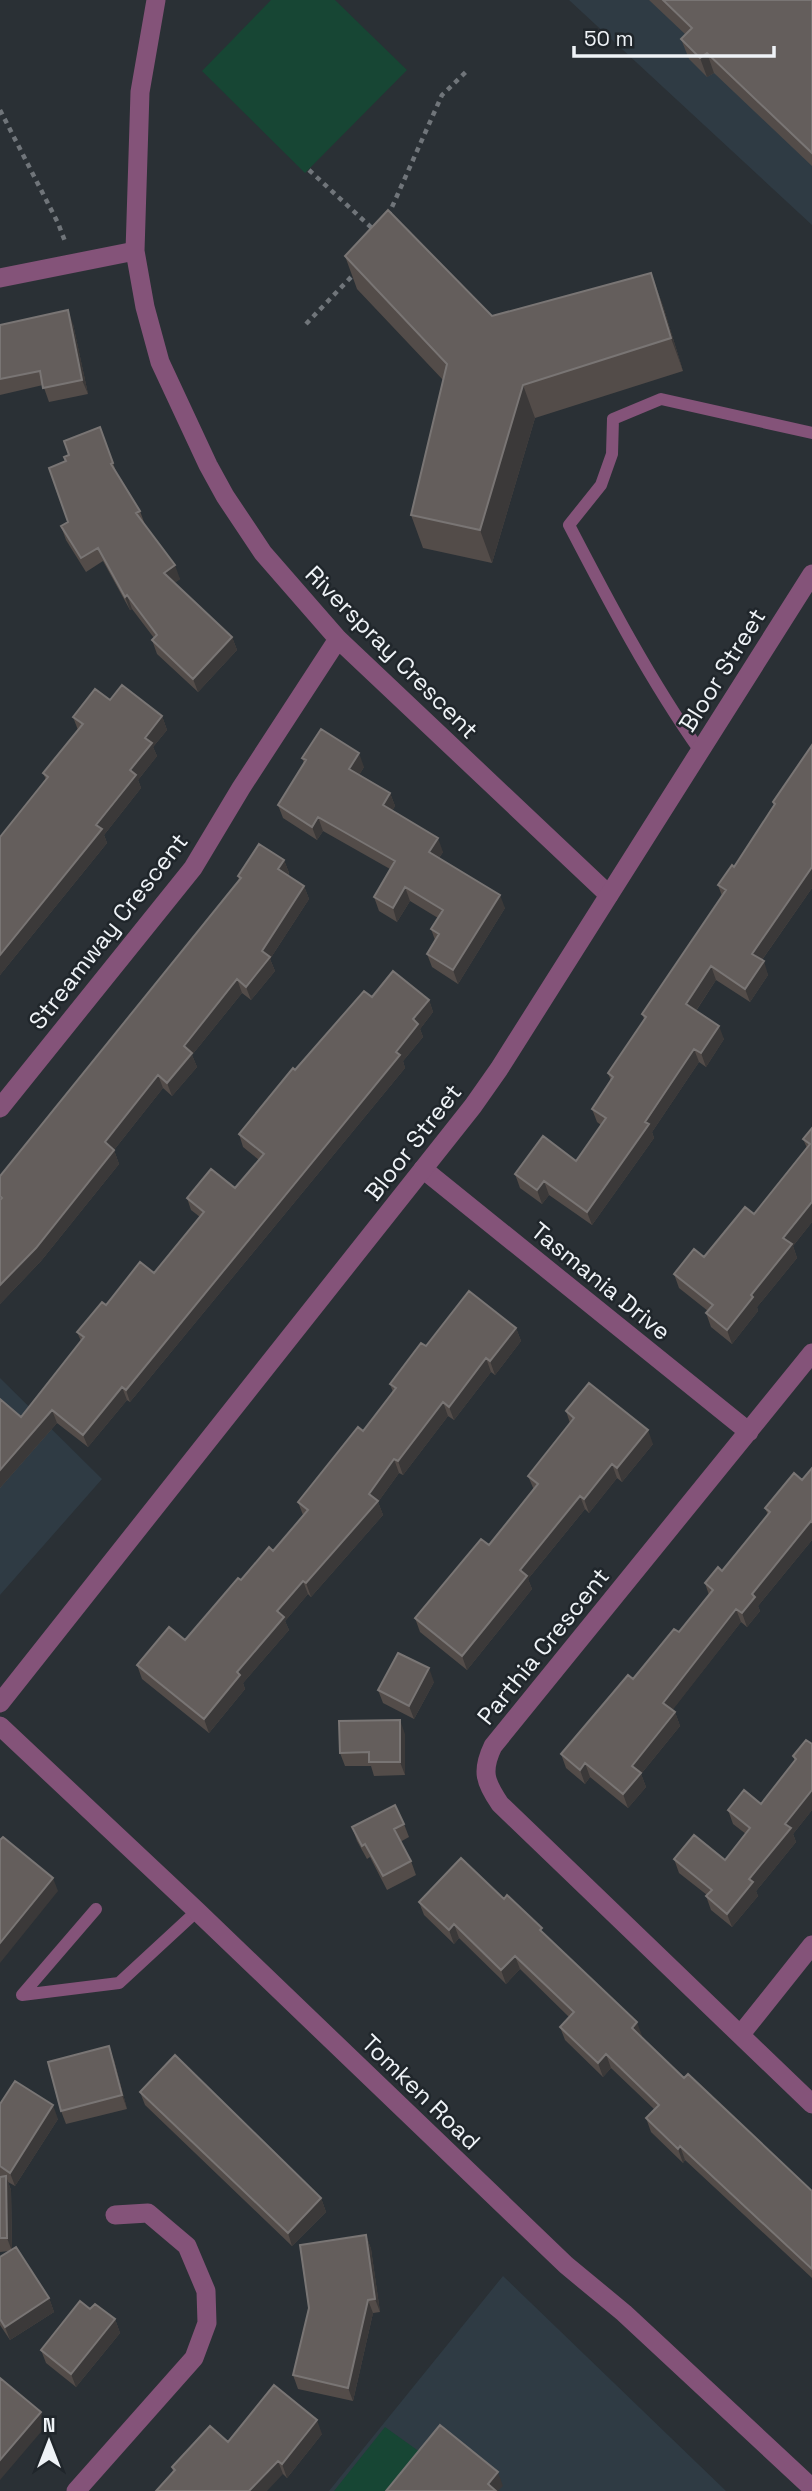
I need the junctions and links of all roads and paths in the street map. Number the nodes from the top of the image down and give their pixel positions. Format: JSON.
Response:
{"nodes":[{"id":1,"x":156,"y":0,"type":"edge"},
{"id":2,"x":468,"y":70,"type":"dead end"},
{"id":3,"x":0,"y":110,"type":"edge"},
{"id":4,"x":309,"y":170,"type":"dead end"},
{"id":5,"x":385,"y":224,"type":"edge"},
{"id":6,"x":379,"y":236,"type":"edge"},
{"id":7,"x":135,"y":251,"type":"junction"},
{"id":8,"x":74,"y":264,"type":"junction"},
{"id":9,"x":360,"y":267,"type":"edge"},
{"id":10,"x":0,"y":278,"type":"edge"},
{"id":11,"x":306,"y":324,"type":"dead end"},
{"id":12,"x":812,"y":433,"type":"edge"},
{"id":13,"x":812,"y":574,"type":"edge"},
{"id":14,"x":338,"y":639,"type":"junction"},
{"id":15,"x":700,"y":751,"type":"junction"},
{"id":16,"x":609,"y":895,"type":"junction"},
{"id":17,"x":0,"y":1108,"type":"edge"},
{"id":18,"x":423,"y":1169,"type":"junction"},
{"id":19,"x":812,"y":1353,"type":"edge"},
{"id":20,"x":749,"y":1432,"type":"junction"},
{"id":21,"x":0,"y":1703,"type":"edge"},
{"id":22,"x":0,"y":1726,"type":"edge"},
{"id":23,"x":96,"y":1909,"type":"dead end"},
{"id":24,"x":197,"y":1911,"type":"junction"},
{"id":25,"x":812,"y":1945,"type":"edge"},
{"id":26,"x":741,"y":2034,"type":"junction"},
{"id":27,"x":812,"y":2104,"type":"edge"},
{"id":28,"x":115,"y":2215,"type":"dead end"},
{"id":29,"x":812,"y":2488,"type":"edge"},
{"id":30,"x":76,"y":2491,"type":"edge"}],
"edges":[{"from":1,"to":7,"type":"street","name":"Riverspray Crescent"},
{"from":2,"to":5,"type":"path"},
{"from":3,"to":8,"type":"path"},
{"from":4,"to":6,"type":"path"},
{"from":7,"to":8,"type":"street"},
{"from":7,"to":14,"type":"street","name":"Riverspray Crescent"},
{"from":8,"to":10,"type":"street"},
{"from":9,"to":11,"type":"path"},
{"from":12,"to":15,"type":"lane"},
{"from":13,"to":15,"type":"street","name":"Bloor Street"},
{"from":14,"to":16,"type":"street","name":"Riverspray Crescent"},
{"from":14,"to":17,"type":"street","name":"Streamway Crescent"},
{"from":15,"to":16,"type":"street","name":"Bloor Street"},
{"from":16,"to":18,"type":"street","name":"Bloor Street"},
{"from":18,"to":20,"type":"street","name":"Tasmania Drive"},
{"from":18,"to":21,"type":"street","name":"Bloor Street"},
{"from":19,"to":20,"type":"street","name":"Parthia Crescent"},
{"from":20,"to":26,"type":"street","name":"Parthia Crescent"},
{"from":22,"to":24,"type":"street","name":"Tomken Road"},
{"from":23,"to":24,"type":"lane"},
{"from":24,"to":29,"type":"street","name":"Tomken Road"},
{"from":25,"to":26,"type":"street"},
{"from":26,"to":27,"type":"street","name":"Parthia Crescent"},
{"from":28,"to":30,"type":"street"}]}
